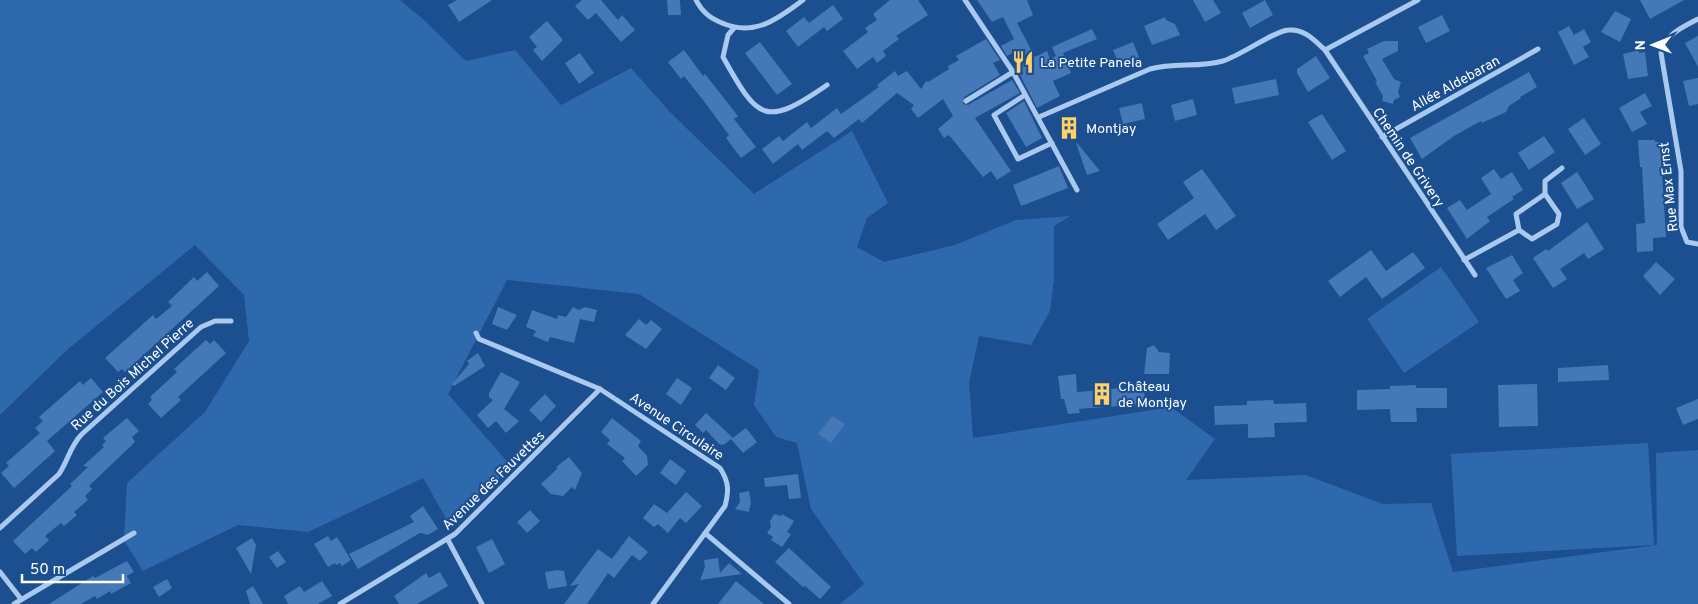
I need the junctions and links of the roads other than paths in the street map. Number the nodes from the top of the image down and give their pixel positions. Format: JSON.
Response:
{"nodes":[{"id":1,"x":696,"y":0,"type":"edge"},
{"id":2,"x":804,"y":0,"type":"edge"},
{"id":3,"x":965,"y":0,"type":"edge"},
{"id":4,"x":1418,"y":0,"type":"edge"},
{"id":5,"x":1698,"y":19,"type":"edge"},
{"id":6,"x":734,"y":28,"type":"junction"},
{"id":7,"x":1538,"y":49,"type":"dead end"},
{"id":8,"x":1325,"y":50,"type":"junction"},
{"id":9,"x":1013,"y":72,"type":"junction"},
{"id":10,"x":827,"y":85,"type":"dead end"},
{"id":11,"x":1025,"y":95,"type":"junction"},
{"id":12,"x":966,"y":101,"type":"dead end"},
{"id":13,"x":1039,"y":117,"type":"junction"},
{"id":14,"x":1382,"y":136,"type":"junction"},
{"id":15,"x":1052,"y":143,"type":"junction"},
{"id":16,"x":1562,"y":168,"type":"dead end"},
{"id":17,"x":1077,"y":190,"type":"dead end"},
{"id":18,"x":1546,"y":194,"type":"junction"},
{"id":19,"x":1519,"y":230,"type":"junction"},
{"id":20,"x":1698,"y":244,"type":"edge"},
{"id":21,"x":1464,"y":260,"type":"junction"},
{"id":22,"x":1475,"y":275,"type":"dead end"},
{"id":23,"x":230,"y":321,"type":"dead end"},
{"id":24,"x":476,"y":334,"type":"dead end"},
{"id":25,"x":600,"y":389,"type":"junction"},
{"id":26,"x":0,"y":528,"type":"edge"},
{"id":27,"x":134,"y":532,"type":"dead end"},
{"id":28,"x":705,"y":533,"type":"junction"},
{"id":29,"x":448,"y":540,"type":"junction"},
{"id":30,"x":0,"y":572,"type":"edge"},
{"id":31,"x":21,"y":599,"type":"junction"},
{"id":32,"x":14,"y":604,"type":"edge"},
{"id":33,"x":340,"y":604,"type":"edge"},
{"id":34,"x":482,"y":604,"type":"edge"},
{"id":35,"x":652,"y":604,"type":"edge"},
{"id":36,"x":789,"y":604,"type":"edge"}],
"edges":[{"from":1,"to":6,"type":"street"},
{"from":2,"to":6,"type":"street"},
{"from":3,"to":9,"type":"street"},
{"from":4,"to":8,"type":"street"},
{"from":5,"to":20,"type":"street","name":"Rue Max Ernst"},
{"from":6,"to":10,"type":"street"},
{"from":7,"to":14,"type":"street","name":"Allée Aldebaran"},
{"from":8,"to":13,"type":"street","name":"Chemin de Grivery"},
{"from":8,"to":14,"type":"street","name":"Chemin de Grivery"},
{"from":9,"to":11,"type":"street"},
{"from":9,"to":12,"type":"street"},
{"from":11,"to":13,"type":"street"},
{"from":11,"to":15,"type":"street"},
{"from":13,"to":15,"type":"street"},
{"from":14,"to":21,"type":"street","name":"Chemin de Grivery"},
{"from":15,"to":17,"type":"street"},
{"from":16,"to":18,"type":"street"},
{"from":18,"to":19,"type":"street"},
{"from":18,"to":19,"type":"street"},
{"from":19,"to":21,"type":"street"},
{"from":21,"to":22,"type":"street","name":"Chemin de Grivery"},
{"from":23,"to":26,"type":"street","name":"Rue du Bois Michel Pierre"},
{"from":24,"to":25,"type":"street","name":"Avenue Circulaire"},
{"from":25,"to":28,"type":"street","name":"Avenue Circulaire"},
{"from":25,"to":29,"type":"street","name":"Avenue des Fauvettes"},
{"from":27,"to":31,"type":"street"},
{"from":28,"to":35,"type":"street","name":"Avenue Circulaire"},
{"from":28,"to":36,"type":"street"},
{"from":29,"to":33,"type":"street","name":"Avenue des Fauvettes"},
{"from":29,"to":34,"type":"street"},
{"from":30,"to":31,"type":"street"},
{"from":31,"to":32,"type":"street"}]}
